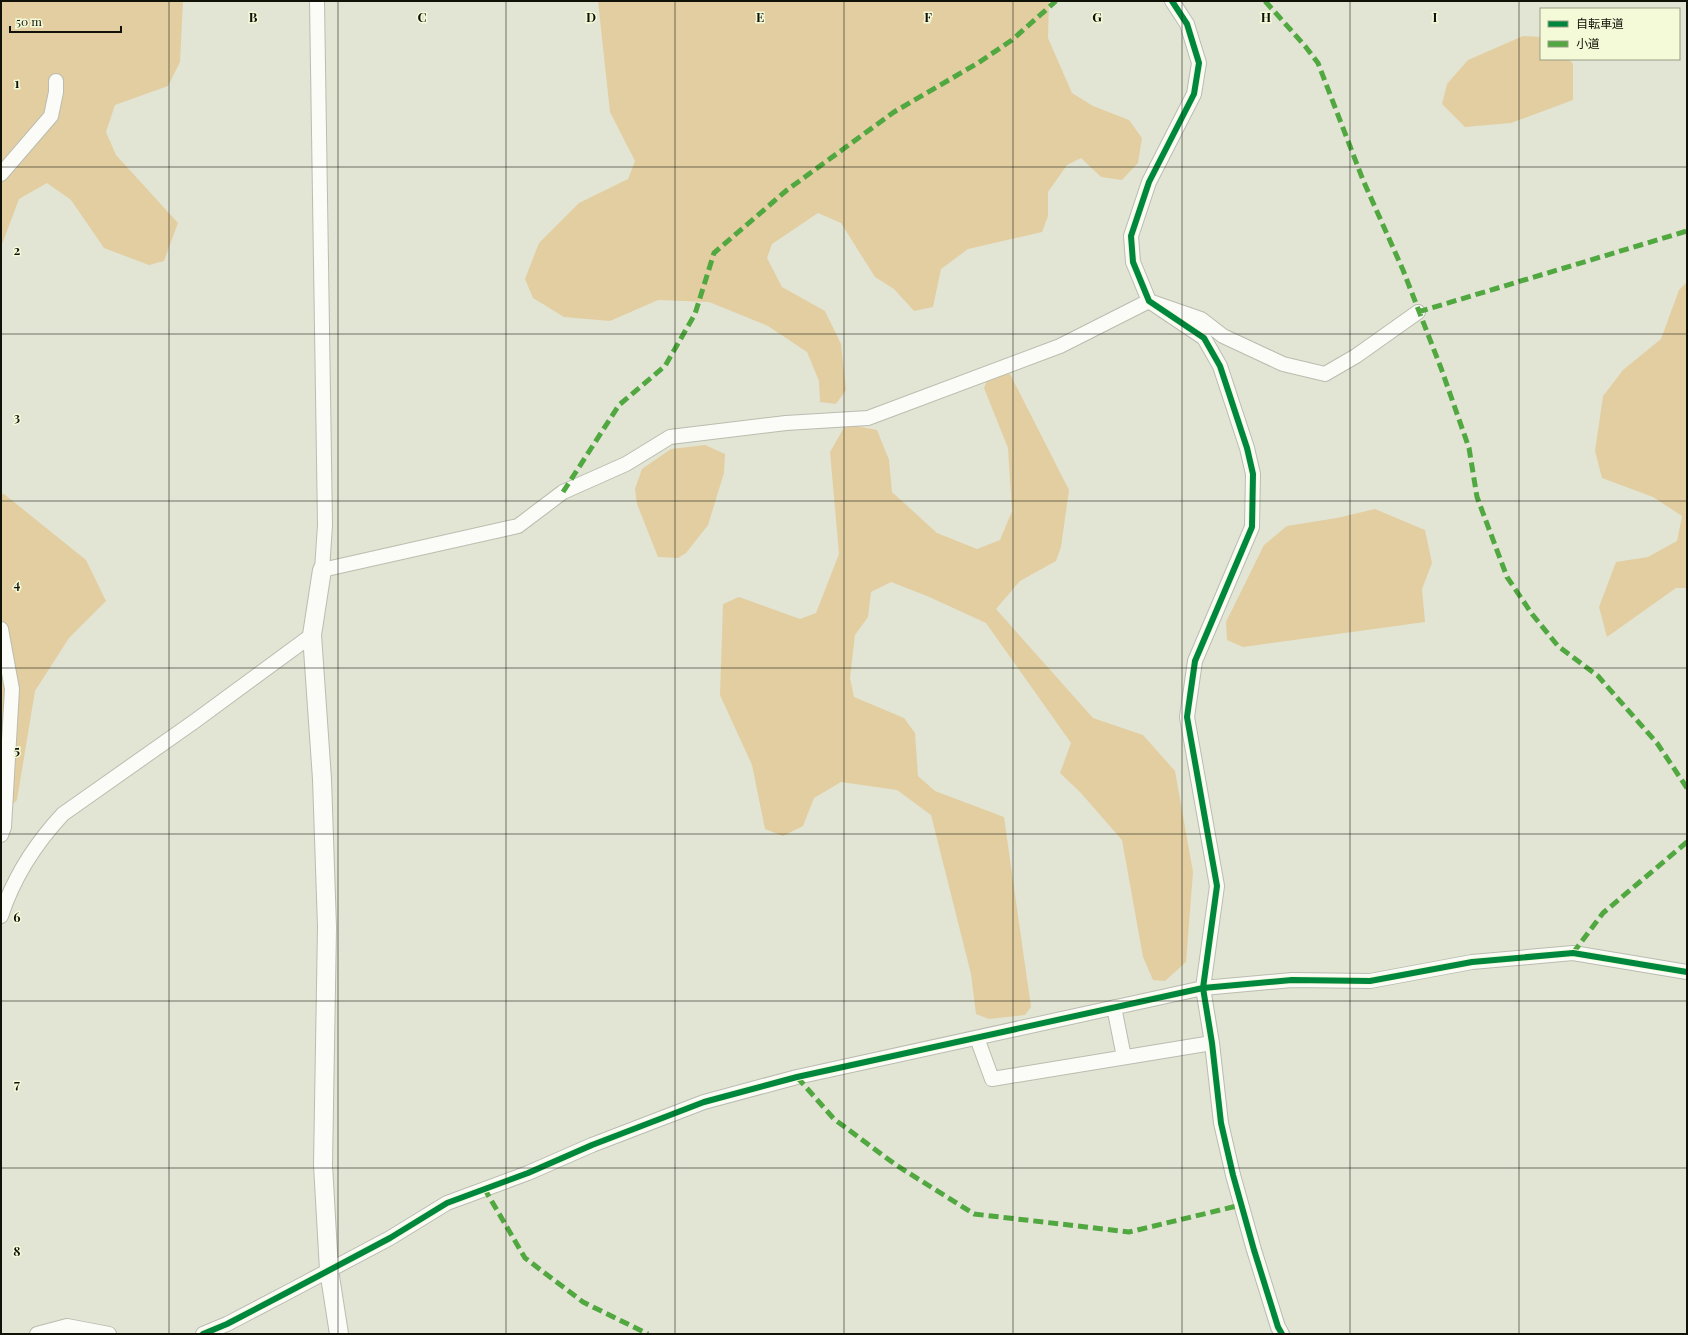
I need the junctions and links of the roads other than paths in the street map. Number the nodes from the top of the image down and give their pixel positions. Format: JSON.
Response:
{"nodes":[{"id":1,"x":317,"y":1,"type":"edge"},
{"id":2,"x":1172,"y":1,"type":"edge"},
{"id":3,"x":56,"y":81,"type":"dead end"},
{"id":4,"x":1,"y":174,"type":"edge"},
{"id":5,"x":1149,"y":301,"type":"junction"},
{"id":6,"x":1418,"y":312,"type":"dead end"},
{"id":7,"x":322,"y":570,"type":"junction"},
{"id":8,"x":1,"y":629,"type":"edge"},
{"id":9,"x":312,"y":635,"type":"junction"},
{"id":10,"x":1,"y":835,"type":"edge"},
{"id":11,"x":5,"y":890,"type":"edge"},
{"id":12,"x":1,"y":916,"type":"edge"},
{"id":13,"x":1687,"y":972,"type":"edge"},
{"id":14,"x":1203,"y":988,"type":"junction"},
{"id":15,"x":1114,"y":1007,"type":"junction"},
{"id":16,"x":977,"y":1038,"type":"junction"},
{"id":17,"x":1212,"y":1043,"type":"junction"},
{"id":18,"x":1124,"y":1057,"type":"junction"},
{"id":19,"x":329,"y":1270,"type":"junction"},
{"id":20,"x":37,"y":1334,"type":"edge"},
{"id":21,"x":109,"y":1334,"type":"edge"},
{"id":22,"x":203,"y":1334,"type":"edge"},
{"id":23,"x":339,"y":1334,"type":"edge"},
{"id":24,"x":1282,"y":1334,"type":"edge"}],
"edges":[{"from":1,"to":7,"type":"street"},
{"from":2,"to":5,"type":"street"},
{"from":3,"to":4,"type":"street"},
{"from":5,"to":6,"type":"street"},
{"from":5,"to":7,"type":"street"},
{"from":5,"to":14,"type":"street"},
{"from":7,"to":9,"type":"street"},
{"from":8,"to":10,"type":"street"},
{"from":9,"to":11,"type":"street"},
{"from":9,"to":19,"type":"street"},
{"from":11,"to":12,"type":"street"},
{"from":13,"to":14,"type":"street"},
{"from":14,"to":15,"type":"street"},
{"from":14,"to":17,"type":"street"},
{"from":15,"to":16,"type":"street"},
{"from":15,"to":18,"type":"street"},
{"from":16,"to":18,"type":"street"},
{"from":16,"to":19,"type":"street"},
{"from":17,"to":18,"type":"street"},
{"from":17,"to":24,"type":"street"},
{"from":19,"to":22,"type":"street"},
{"from":19,"to":23,"type":"street"},
{"from":20,"to":21,"type":"street"}]}
